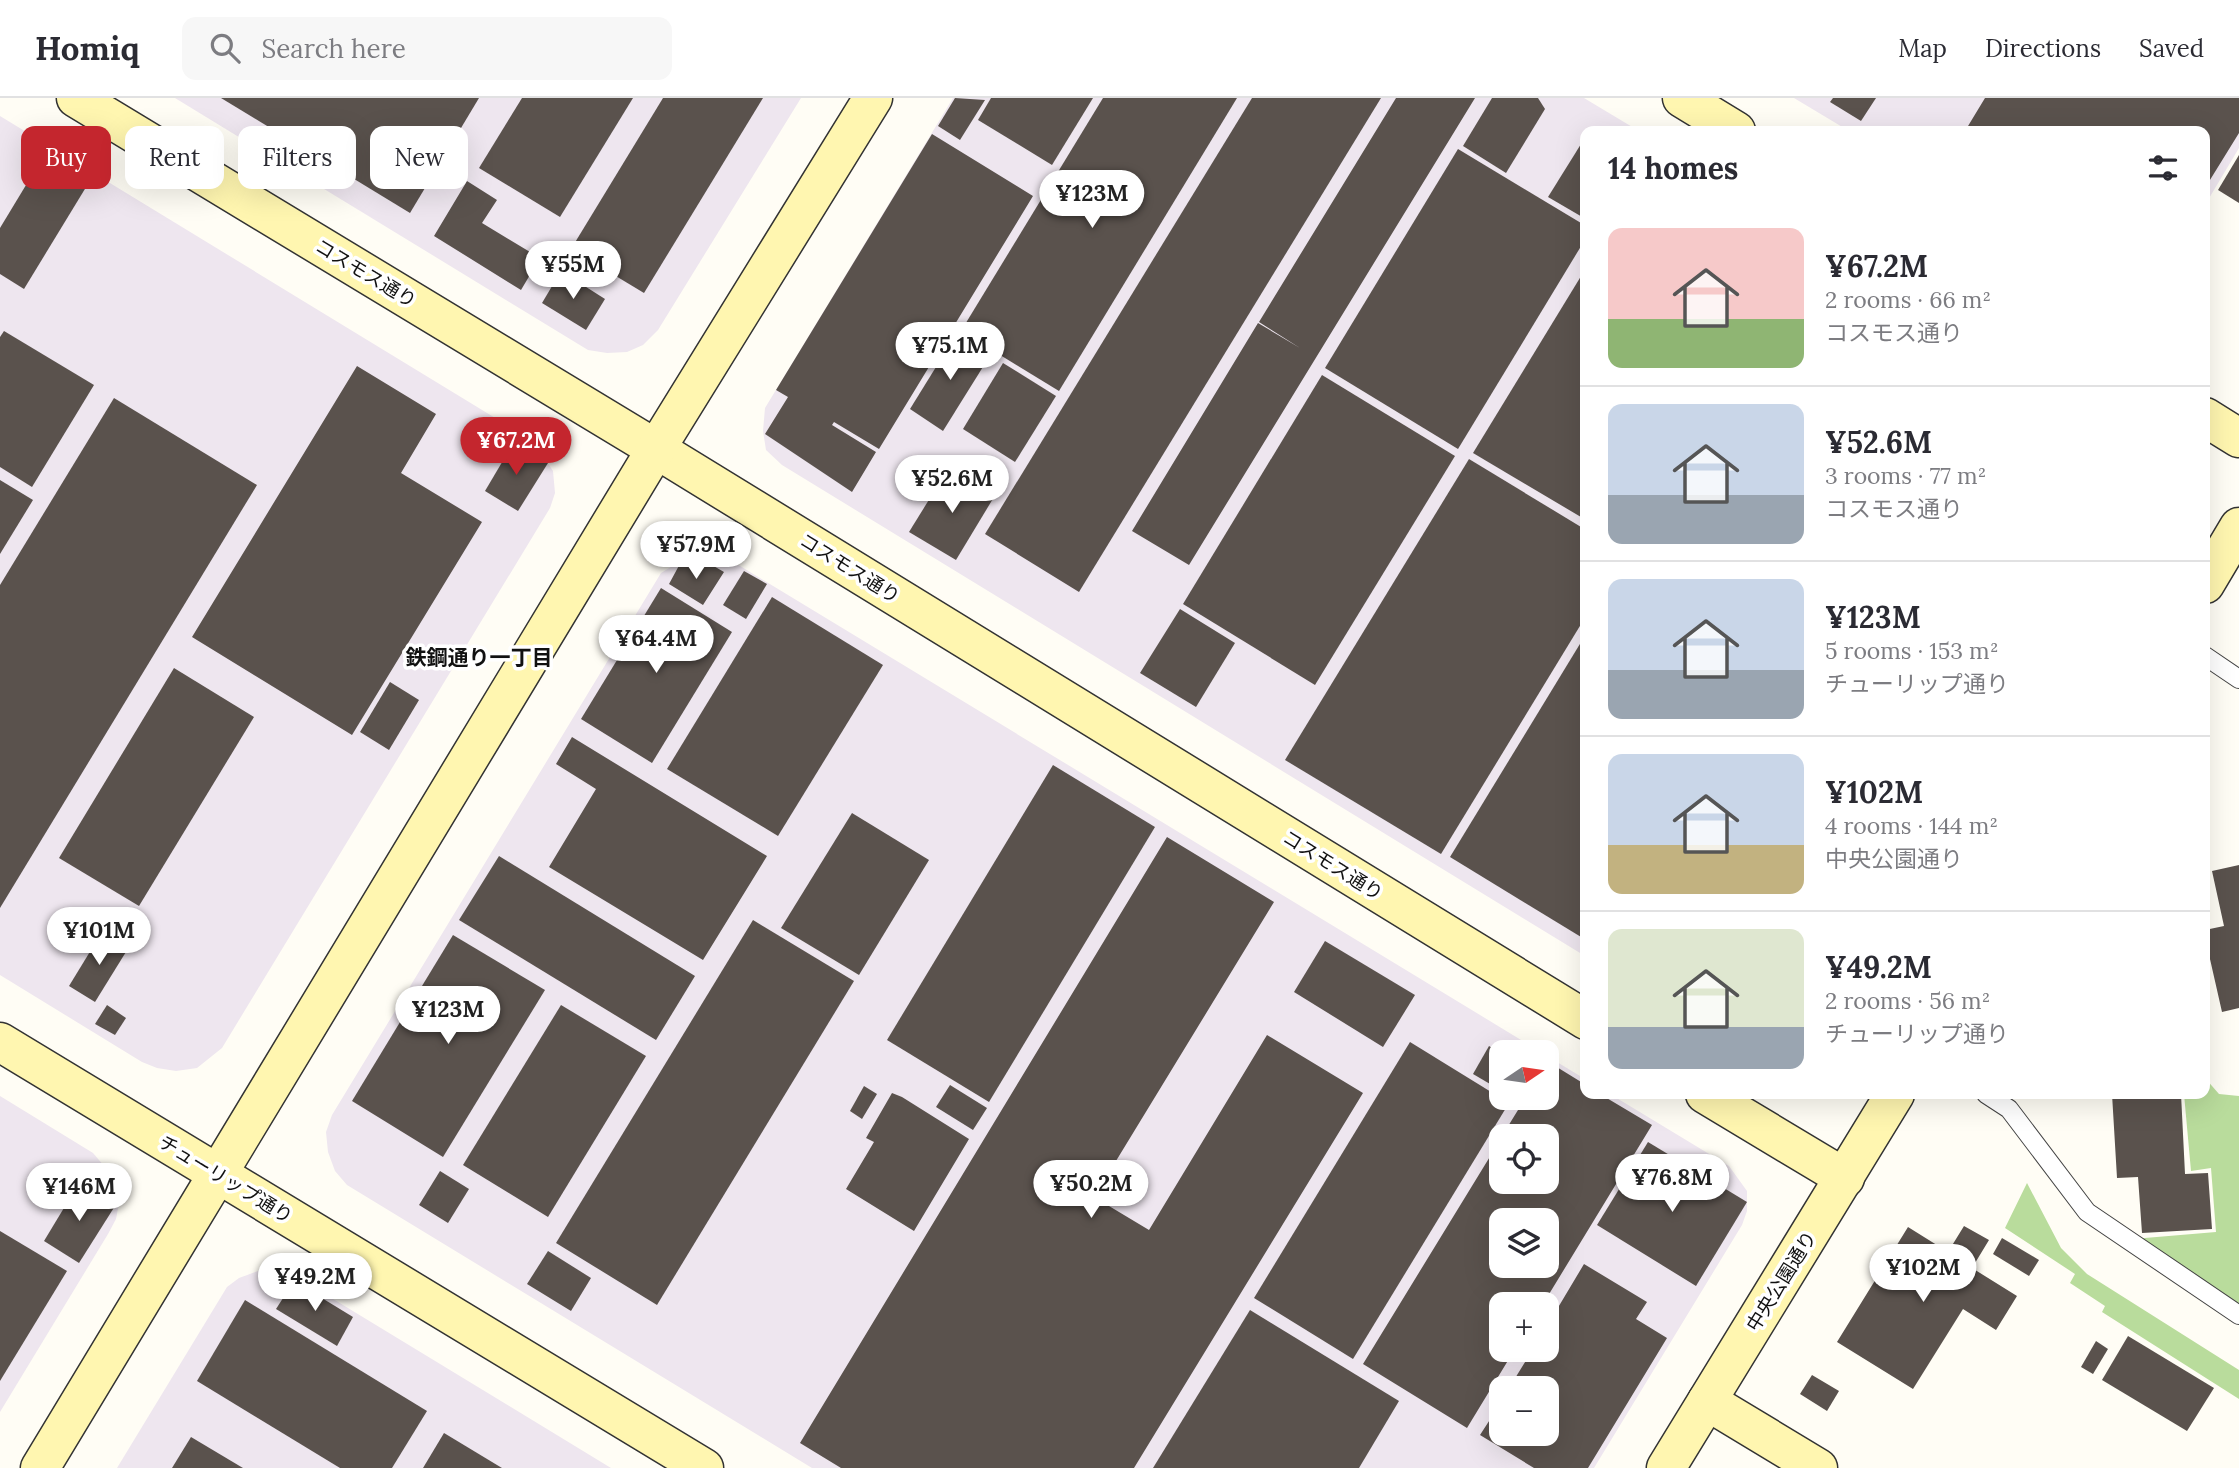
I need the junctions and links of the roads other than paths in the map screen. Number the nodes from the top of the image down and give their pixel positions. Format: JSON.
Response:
{"nodes":[{"id":1,"x":76,"y":98,"type":"edge"},
{"id":2,"x":873,"y":98,"type":"edge"},
{"id":3,"x":1682,"y":98,"type":"edge"},
{"id":4,"x":1728,"y":126,"type":"edge"},
{"id":5,"x":2210,"y":420,"type":"edge"},
{"id":6,"x":2239,"y":438,"type":"edge"},
{"id":7,"x":656,"y":449,"type":"junction"},
{"id":8,"x":2239,"y":527,"type":"edge"},
{"id":9,"x":2210,"y":576,"type":"edge"},
{"id":10,"x":2210,"y":659,"type":"edge"},
{"id":11,"x":2239,"y":679,"type":"edge"},
{"id":12,"x":1580,"y":1016,"type":"edge"},
{"id":13,"x":0,"y":1042,"type":"edge"},
{"id":14,"x":1713,"y":1099,"type":"edge"},
{"id":15,"x":1892,"y":1099,"type":"edge"},
{"id":16,"x":1994,"y":1099,"type":"edge"},
{"id":17,"x":218,"y":1174,"type":"junction"},
{"id":18,"x":1844,"y":1178,"type":"junction"},
{"id":19,"x":2239,"y":1315,"type":"edge"},
{"id":20,"x":1707,"y":1401,"type":"junction"},
{"id":21,"x":40,"y":1468,"type":"edge"},
{"id":22,"x":704,"y":1468,"type":"edge"},
{"id":23,"x":1666,"y":1468,"type":"edge"},
{"id":24,"x":1818,"y":1468,"type":"edge"}],
"edges":[{"from":1,"to":7,"type":"street","name":"コスモス通り"},
{"from":2,"to":7,"type":"street"},
{"from":3,"to":4,"type":"street"},
{"from":5,"to":6,"type":"street"},
{"from":7,"to":12,"type":"street","name":"コスモス通り"},
{"from":7,"to":17,"type":"street"},
{"from":8,"to":9,"type":"street"},
{"from":10,"to":11,"type":"lane"},
{"from":13,"to":17,"type":"street","name":"チューリップ通り"},
{"from":14,"to":18,"type":"street"},
{"from":15,"to":18,"type":"street","name":"中央公園通り"},
{"from":16,"to":19,"type":"lane"},
{"from":17,"to":21,"type":"street"},
{"from":17,"to":22,"type":"street","name":"チューリップ通り"},
{"from":18,"to":20,"type":"street","name":"中央公園通り"},
{"from":20,"to":23,"type":"street","name":"中央公園通り"},
{"from":20,"to":24,"type":"street"}]}
